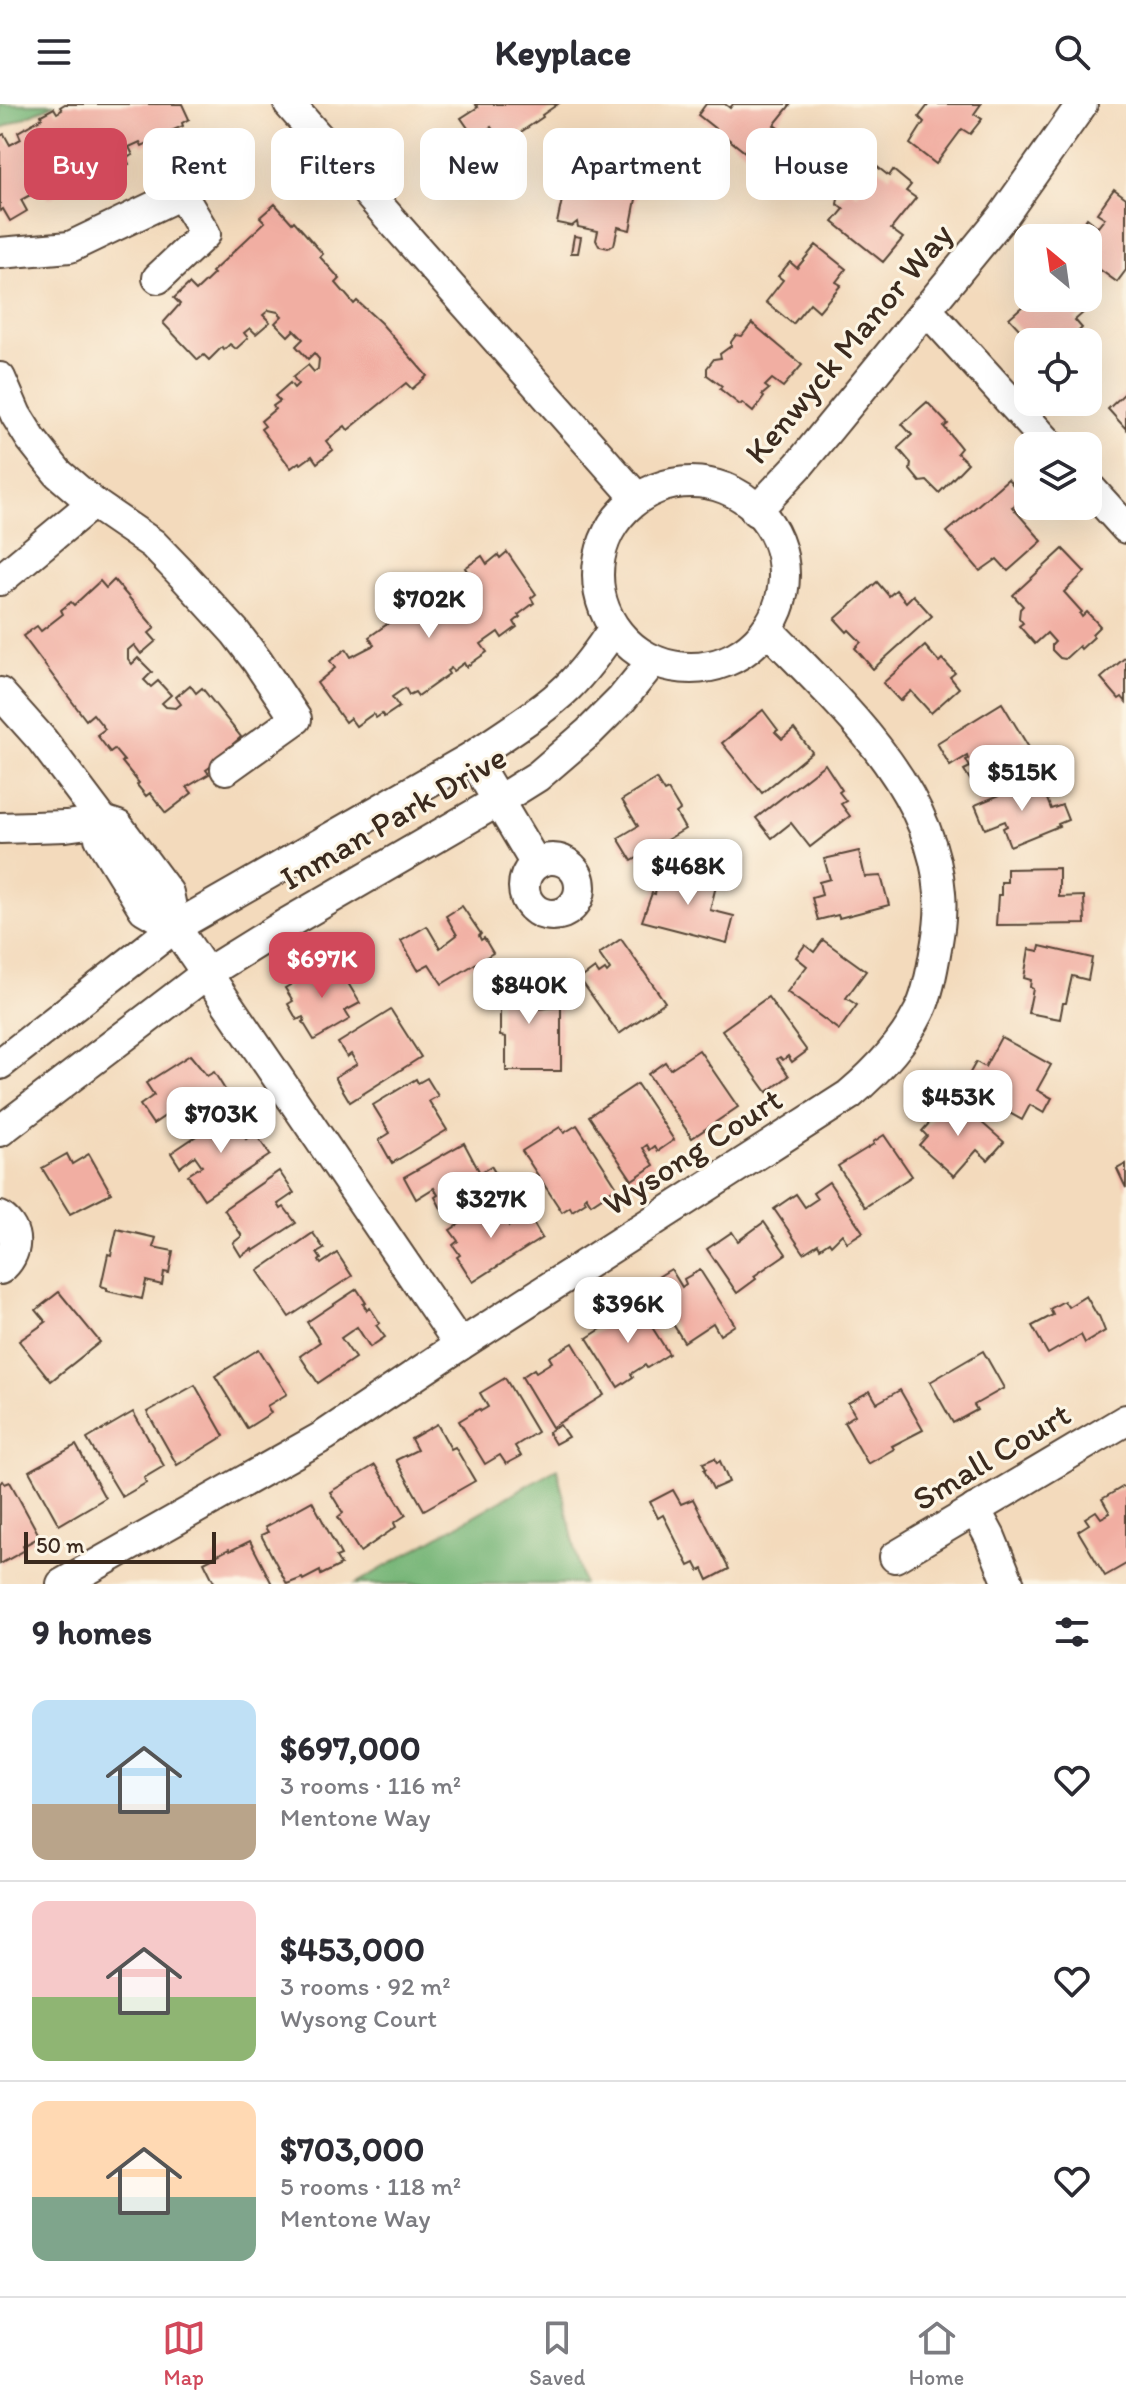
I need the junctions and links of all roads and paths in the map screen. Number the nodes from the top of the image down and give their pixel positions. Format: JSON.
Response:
{"nodes":[{"id":1,"x":289,"y":104,"type":"edge"},
{"id":2,"x":1082,"y":104,"type":"edge"},
{"id":3,"x":0,"y":253,"type":"edge"},
{"id":4,"x":158,"y":278,"type":"dead end"},
{"id":5,"x":926,"y":309,"type":"junction"},
{"id":6,"x":0,"y":378,"type":"edge"},
{"id":7,"x":1038,"y":432,"type":"edge"},
{"id":8,"x":637,"y":498,"type":"junction"},
{"id":9,"x":1102,"y":501,"type":"edge"},
{"id":10,"x":93,"y":503,"type":"junction"},
{"id":11,"x":756,"y":511,"type":"junction"},
{"id":12,"x":1126,"y":528,"type":"edge"},
{"id":13,"x":0,"y":580,"type":"edge"},
{"id":14,"x":614,"y":628,"type":"junction"},
{"id":15,"x":767,"y":629,"type":"junction"},
{"id":16,"x":652,"y":662,"type":"junction"},
{"id":17,"x":0,"y":693,"type":"edge"},
{"id":18,"x":472,"y":757,"type":"junction"},
{"id":19,"x":226,"y":769,"type":"dead end"},
{"id":20,"x":498,"y":801,"type":"junction"},
{"id":21,"x":103,"y":821,"type":"junction"},
{"id":22,"x":0,"y":828,"type":"edge"},
{"id":23,"x":536,"y":864,"type":"dead end"},
{"id":24,"x":175,"y":927,"type":"junction"},
{"id":25,"x":207,"y":973,"type":"junction"},
{"id":26,"x":0,"y":1064,"type":"edge"},
{"id":27,"x":0,"y":1131,"type":"edge"},
{"id":28,"x":0,"y":1217,"type":"edge"},
{"id":29,"x":0,"y":1269,"type":"edge"},
{"id":30,"x":460,"y":1345,"type":"junction"},
{"id":31,"x":1126,"y":1420,"type":"edge"},
{"id":32,"x":975,"y":1509,"type":"junction"},
{"id":33,"x":895,"y":1557,"type":"dead end"},
{"id":34,"x":62,"y":1584,"type":"edge"},
{"id":35,"x":1009,"y":1584,"type":"edge"}],
"edges":[{"from":1,"to":8,"type":"street"},
{"from":2,"to":5,"type":"street","name":"Kenwyck Manor Way"},
{"from":3,"to":4,"type":"street"},
{"from":5,"to":7,"type":"street"},
{"from":5,"to":11,"type":"street","name":"Kenwyck Manor Way"},
{"from":6,"to":10,"type":"street"},
{"from":8,"to":11,"type":"street"},
{"from":8,"to":14,"type":"street"},
{"from":9,"to":12,"type":"street"},
{"from":10,"to":13,"type":"street"},
{"from":10,"to":19,"type":"street"},
{"from":11,"to":15,"type":"street"},
{"from":14,"to":16,"type":"street"},
{"from":14,"to":18,"type":"street","name":"Inman Park Drive"},
{"from":15,"to":16,"type":"street"},
{"from":15,"to":30,"type":"street","name":"Wysong Court"},
{"from":16,"to":20,"type":"street","name":"Inman Park Drive"},
{"from":17,"to":21,"type":"street"},
{"from":18,"to":20,"type":"street"},
{"from":18,"to":24,"type":"street","name":"Inman Park Drive"},
{"from":20,"to":23,"type":"street"},
{"from":20,"to":25,"type":"street","name":"Inman Park Drive"},
{"from":21,"to":22,"type":"street"},
{"from":21,"to":24,"type":"street"},
{"from":24,"to":25,"type":"street"},
{"from":24,"to":26,"type":"street","name":"Inman Park Drive"},
{"from":25,"to":27,"type":"street","name":"Inman Park Drive"},
{"from":25,"to":30,"type":"street"},
{"from":28,"to":29,"type":"street"},
{"from":30,"to":34,"type":"street","name":"Wysong Court"},
{"from":31,"to":32,"type":"street","name":"Small Court"},
{"from":32,"to":33,"type":"street","name":"Small Court"},
{"from":32,"to":35,"type":"street"}]}
